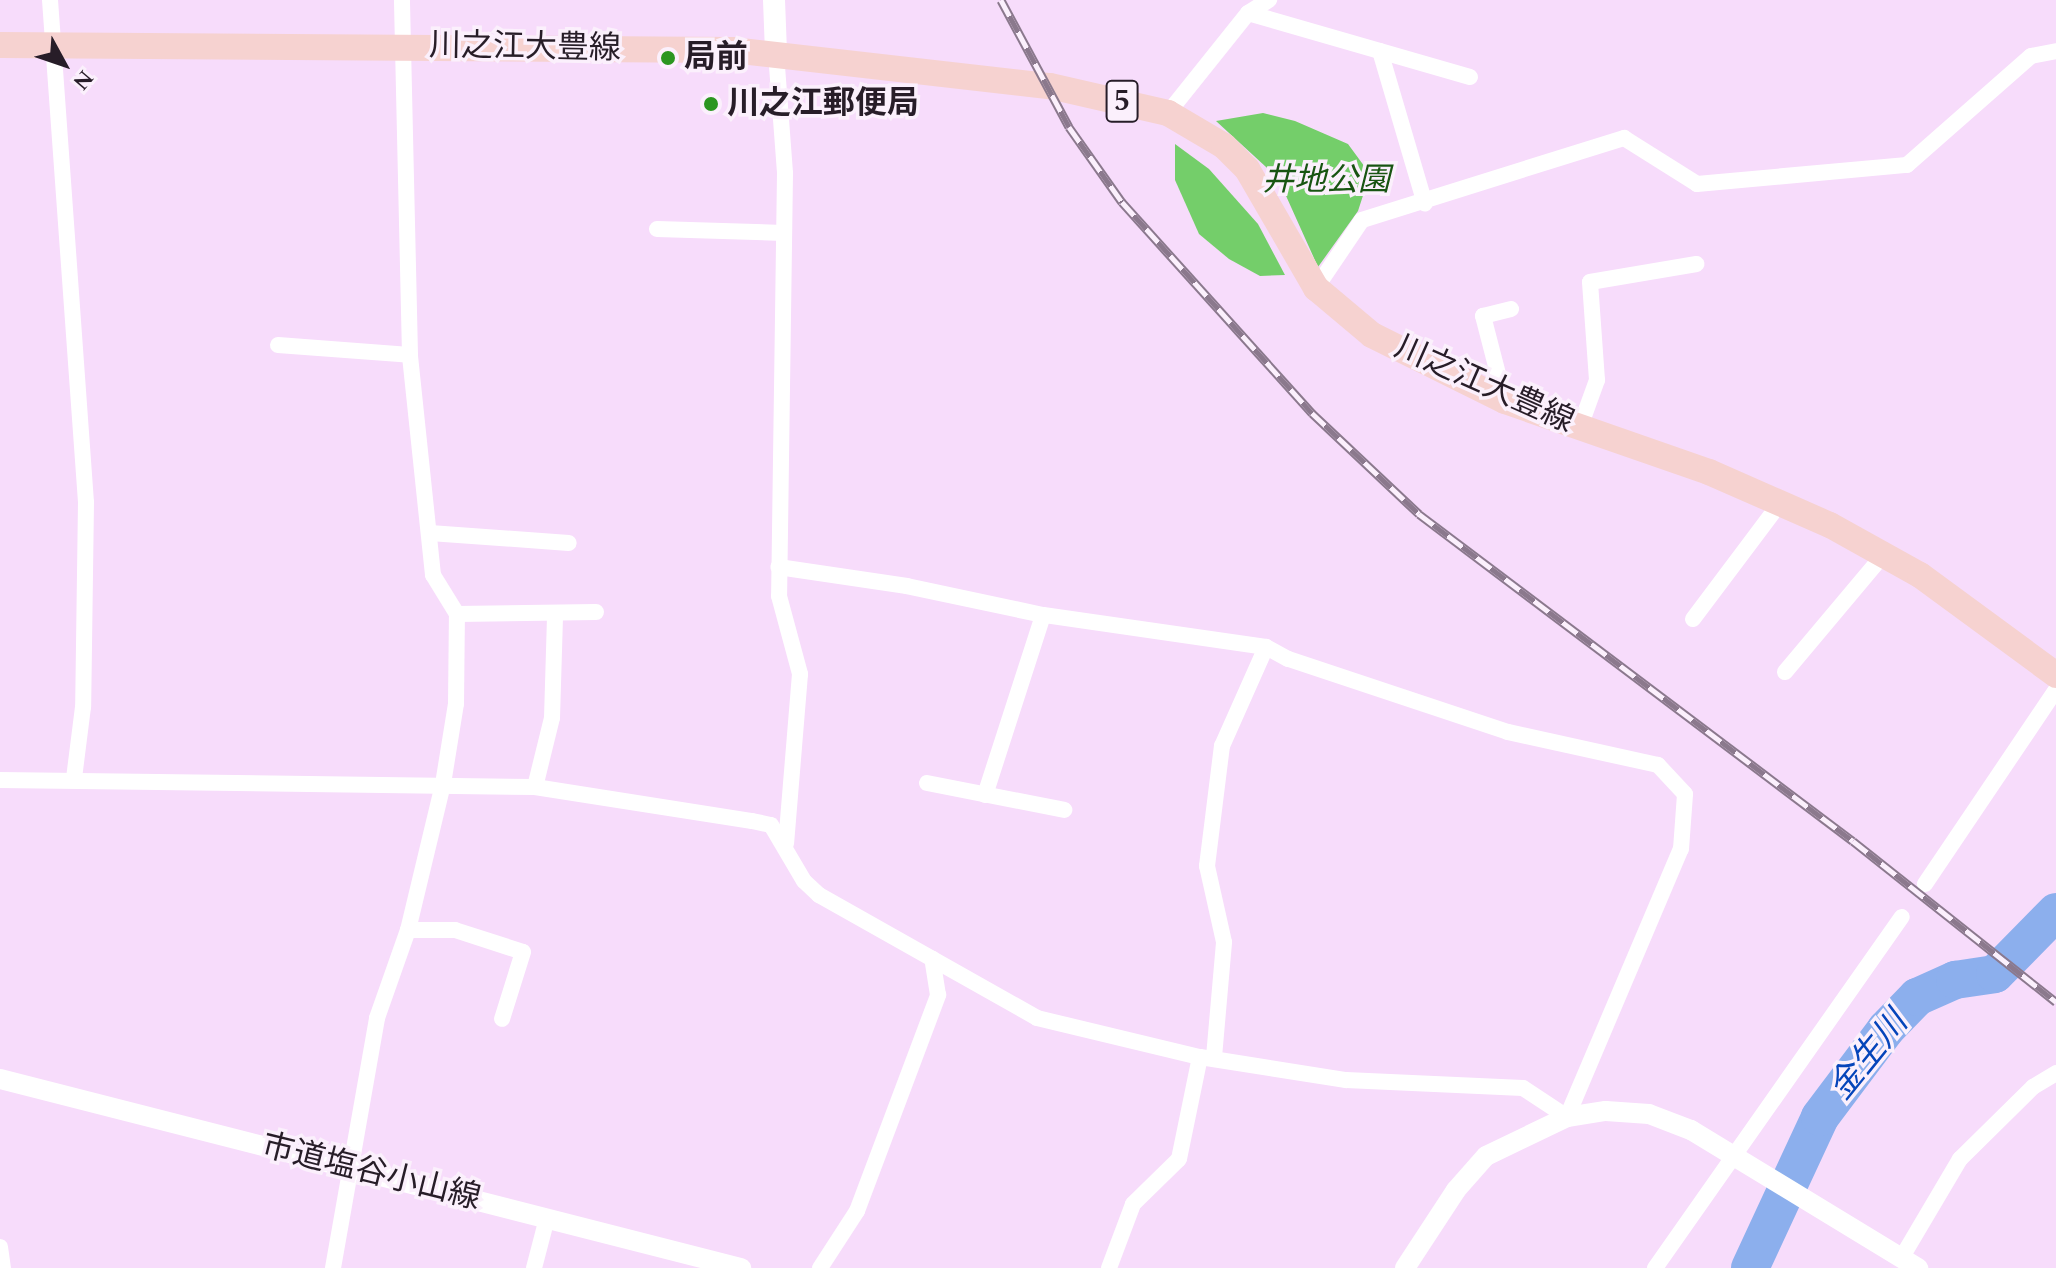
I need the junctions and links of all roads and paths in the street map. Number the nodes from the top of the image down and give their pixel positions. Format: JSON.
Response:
{"nodes":[{"id":1,"x":50,"y":0,"type":"edge"},
{"id":2,"x":402,"y":0,"type":"edge"},
{"id":3,"x":774,"y":0,"type":"edge"},
{"id":4,"x":1269,"y":0,"type":"edge"},
{"id":5,"x":1248,"y":13,"type":"junction"},
{"id":6,"x":56,"y":44,"type":"junction"},
{"id":7,"x":0,"y":45,"type":"edge"},
{"id":8,"x":404,"y":46,"type":"junction"},
{"id":9,"x":1380,"y":51,"type":"junction"},
{"id":10,"x":2056,"y":51,"type":"edge"},
{"id":11,"x":776,"y":53,"type":"junction"},
{"id":12,"x":1470,"y":77,"type":"dead end"},
{"id":13,"x":1168,"y":113,"type":"junction"},
{"id":14,"x":1425,"y":204,"type":"junction"},
{"id":15,"x":657,"y":229,"type":"dead end"},
{"id":16,"x":784,"y":233,"type":"junction"},
{"id":17,"x":1696,"y":264,"type":"dead end"},
{"id":18,"x":1316,"y":288,"type":"junction"},
{"id":19,"x":1511,"y":309,"type":"dead end"},
{"id":20,"x":278,"y":345,"type":"dead end"},
{"id":21,"x":410,"y":355,"type":"junction"},
{"id":22,"x":1505,"y":401,"type":"junction"},
{"id":23,"x":1580,"y":427,"type":"junction"},
{"id":24,"x":1781,"y":502,"type":"junction"},
{"id":25,"x":430,"y":533,"type":"junction"},
{"id":26,"x":569,"y":543,"type":"dead end"},
{"id":27,"x":1884,"y":554,"type":"junction"},
{"id":28,"x":778,"y":567,"type":"junction"},
{"id":29,"x":596,"y":612,"type":"dead end"},
{"id":30,"x":457,"y":614,"type":"junction"},
{"id":31,"x":555,"y":615,"type":"junction"},
{"id":32,"x":1043,"y":615,"type":"junction"},
{"id":33,"x":1693,"y":619,"type":"dead end"},
{"id":34,"x":1266,"y":647,"type":"junction"},
{"id":35,"x":1785,"y":672,"type":"dead end"},
{"id":36,"x":2056,"y":675,"type":"edge"},
{"id":37,"x":2056,"y":690,"type":"edge"},
{"id":38,"x":74,"y":778,"type":"junction"},
{"id":39,"x":0,"y":780,"type":"edge"},
{"id":40,"x":927,"y":783,"type":"dead end"},
{"id":41,"x":443,"y":784,"type":"junction"},
{"id":42,"x":535,"y":787,"type":"junction"},
{"id":43,"x":985,"y":795,"type":"junction"},
{"id":44,"x":1064,"y":810,"type":"dead end"},
{"id":45,"x":786,"y":843,"type":"junction"},
{"id":46,"x":1925,"y":884,"type":"dead end"},
{"id":47,"x":1902,"y":917,"type":"dead end"},
{"id":48,"x":408,"y":930,"type":"junction"},
{"id":49,"x":932,"y":958,"type":"junction"},
{"id":50,"x":502,"y":1019,"type":"dead end"},
{"id":51,"x":1207,"y":1057,"type":"junction"},
{"id":52,"x":2056,"y":1073,"type":"edge"},
{"id":53,"x":0,"y":1079,"type":"edge"},
{"id":54,"x":1567,"y":1117,"type":"junction"},
{"id":55,"x":1740,"y":1159,"type":"junction"},
{"id":56,"x":349,"y":1167,"type":"junction"},
{"id":57,"x":547,"y":1218,"type":"junction"},
{"id":58,"x":0,"y":1247,"type":"edge"},
{"id":59,"x":1910,"y":1263,"type":"edge"},
{"id":60,"x":3,"y":1268,"type":"edge"},
{"id":61,"x":333,"y":1268,"type":"edge"},
{"id":62,"x":534,"y":1268,"type":"edge"},
{"id":63,"x":741,"y":1268,"type":"edge"},
{"id":64,"x":820,"y":1268,"type":"edge"},
{"id":65,"x":1109,"y":1268,"type":"edge"},
{"id":66,"x":1405,"y":1268,"type":"edge"},
{"id":67,"x":1655,"y":1268,"type":"edge"}],
"edges":[{"from":1,"to":6,"type":"street"},
{"from":2,"to":8,"type":"street"},
{"from":3,"to":11,"type":"main road"},
{"from":4,"to":5,"type":"street"},
{"from":5,"to":9,"type":"street"},
{"from":5,"to":13,"type":"street"},
{"from":6,"to":7,"type":"main road","name":"川之江大豊線","number":"5"},
{"from":6,"to":8,"type":"main road","name":"川之江大豊線","number":"5"},
{"from":6,"to":38,"type":"street"},
{"from":8,"to":11,"type":"main road","name":"川之江大豊線","number":"5"},
{"from":8,"to":21,"type":"street"},
{"from":9,"to":12,"type":"street"},
{"from":9,"to":14,"type":"street"},
{"from":10,"to":14,"type":"street"},
{"from":11,"to":13,"type":"main road","name":"川之江大豊線","number":"5"},
{"from":11,"to":16,"type":"street"},
{"from":13,"to":18,"type":"main road","name":"川之江大豊線","number":"5"},
{"from":14,"to":18,"type":"street"},
{"from":15,"to":16,"type":"street"},
{"from":16,"to":28,"type":"street"},
{"from":17,"to":23,"type":"street"},
{"from":18,"to":22,"type":"main road","name":"川之江大豊線","number":"5"},
{"from":19,"to":22,"type":"street"},
{"from":20,"to":21,"type":"street"},
{"from":21,"to":25,"type":"street"},
{"from":22,"to":23,"type":"main road","name":"川之江大豊線","number":"5"},
{"from":23,"to":24,"type":"main road","name":"川之江大豊線","number":"5"},
{"from":24,"to":27,"type":"main road","name":"川之江大豊線","number":"5"},
{"from":24,"to":33,"type":"street"},
{"from":25,"to":26,"type":"street"},
{"from":25,"to":30,"type":"street"},
{"from":27,"to":35,"type":"street"},
{"from":27,"to":36,"type":"main road","name":"川之江大豊線","number":"5"},
{"from":28,"to":32,"type":"street"},
{"from":28,"to":45,"type":"street"},
{"from":29,"to":31,"type":"street"},
{"from":30,"to":31,"type":"street"},
{"from":30,"to":41,"type":"street"},
{"from":31,"to":42,"type":"street"},
{"from":32,"to":34,"type":"street"},
{"from":32,"to":43,"type":"street"},
{"from":34,"to":51,"type":"street"},
{"from":34,"to":54,"type":"street"},
{"from":37,"to":46,"type":"street"},
{"from":38,"to":39,"type":"street"},
{"from":38,"to":41,"type":"street"},
{"from":40,"to":43,"type":"street"},
{"from":41,"to":42,"type":"street"},
{"from":41,"to":48,"type":"street"},
{"from":42,"to":45,"type":"street"},
{"from":43,"to":44,"type":"street"},
{"from":45,"to":49,"type":"street"},
{"from":47,"to":55,"type":"street"},
{"from":48,"to":50,"type":"street"},
{"from":48,"to":56,"type":"street"},
{"from":49,"to":51,"type":"street"},
{"from":49,"to":64,"type":"street"},
{"from":51,"to":54,"type":"street"},
{"from":51,"to":65,"type":"street"},
{"from":52,"to":59,"type":"street"},
{"from":53,"to":56,"type":"street","name":"市道塩谷小山線"},
{"from":54,"to":55,"type":"street"},
{"from":54,"to":66,"type":"street"},
{"from":55,"to":59,"type":"street"},
{"from":55,"to":67,"type":"street"},
{"from":56,"to":57,"type":"street","name":"市道塩谷小山線"},
{"from":56,"to":61,"type":"street"},
{"from":57,"to":62,"type":"street"},
{"from":57,"to":63,"type":"street","name":"市道塩谷小山線"},
{"from":58,"to":60,"type":"street"}]}
